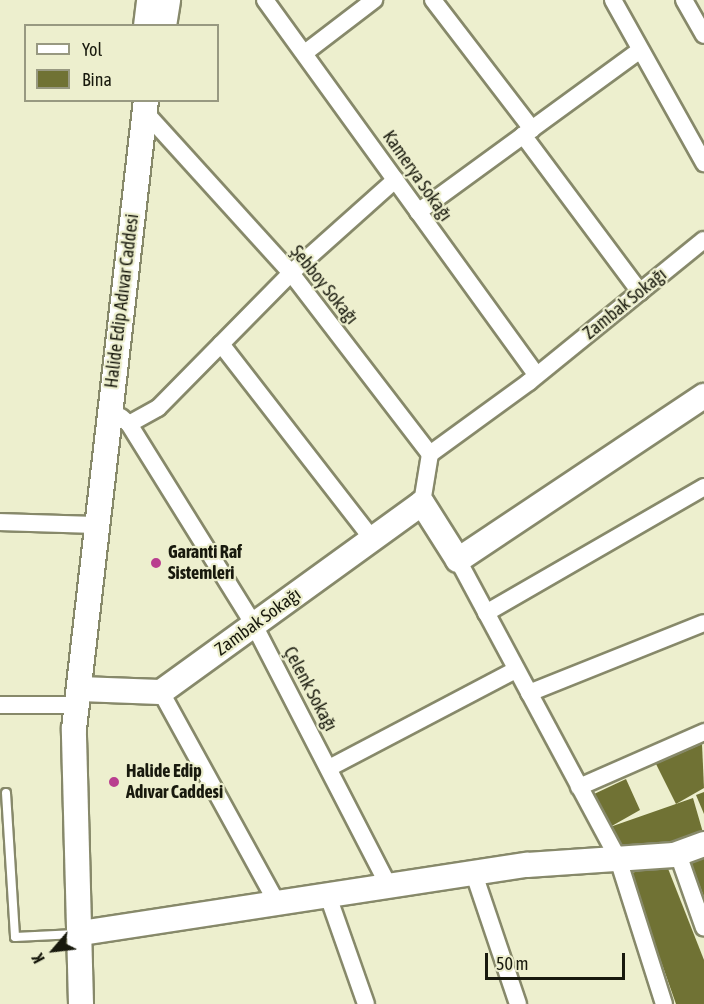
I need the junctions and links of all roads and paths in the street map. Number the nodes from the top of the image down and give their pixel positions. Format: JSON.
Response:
{"nodes":[{"id":1,"x":149,"y":0,"type":"edge"},
{"id":2,"x":168,"y":0,"type":"edge"},
{"id":3,"x":265,"y":0,"type":"edge"},
{"id":4,"x":374,"y":0,"type":"edge"},
{"id":5,"x":433,"y":0,"type":"edge"},
{"id":6,"x":613,"y":0,"type":"edge"},
{"id":7,"x":684,"y":0,"type":"edge"},
{"id":8,"x":146,"y":24,"type":"edge"},
{"id":9,"x":164,"y":24,"type":"edge"},
{"id":10,"x":704,"y":35,"type":"edge"},
{"id":11,"x":640,"y":50,"type":"junction"},
{"id":12,"x":306,"y":52,"type":"junction"},
{"id":13,"x":145,"y":106,"type":"edge"},
{"id":14,"x":528,"y":132,"type":"junction"},
{"id":15,"x":704,"y":163,"type":"edge"},
{"id":16,"x":395,"y":180,"type":"junction"},
{"id":17,"x":417,"y":212,"type":"junction"},
{"id":18,"x":704,"y":240,"type":"edge"},
{"id":19,"x":291,"y":273,"type":"junction"},
{"id":20,"x":640,"y":292,"type":"junction"},
{"id":21,"x":221,"y":344,"type":"junction"},
{"id":22,"x":536,"y":375,"type":"junction"},
{"id":23,"x":704,"y":396,"type":"edge"},
{"id":24,"x":110,"y":406,"type":"junction"},
{"id":25,"x":129,"y":424,"type":"junction"},
{"id":26,"x":430,"y":454,"type":"junction"},
{"id":27,"x":704,"y":487,"type":"edge"},
{"id":28,"x":422,"y":503,"type":"junction"},
{"id":29,"x":0,"y":522,"type":"edge"},
{"id":30,"x":96,"y":525,"type":"junction"},
{"id":31,"x":372,"y":539,"type":"junction"},
{"id":32,"x":458,"y":560,"type":"junction"},
{"id":33,"x":486,"y":613,"type":"junction"},
{"id":34,"x":704,"y":623,"type":"edge"},
{"id":35,"x":254,"y":625,"type":"junction"},
{"id":36,"x":516,"y":670,"type":"junction"},
{"id":37,"x":161,"y":692,"type":"junction"},
{"id":38,"x":529,"y":693,"type":"junction"},
{"id":39,"x":78,"y":697,"type":"junction"},
{"id":40,"x":0,"y":705,"type":"edge"},
{"id":41,"x":704,"y":732,"type":"edge"},
{"id":42,"x":329,"y":768,"type":"junction"},
{"id":43,"x":579,"y":787,"type":"junction"},
{"id":44,"x":6,"y":793,"type":"dead end"},
{"id":45,"x":704,"y":844,"type":"edge"},
{"id":46,"x":678,"y":854,"type":"junction"},
{"id":47,"x":618,"y":859,"type":"junction"},
{"id":48,"x":474,"y":874,"type":"junction"},
{"id":49,"x":388,"y":886,"type":"junction"},
{"id":50,"x":328,"y":896,"type":"junction"},
{"id":51,"x":277,"y":903,"type":"junction"},
{"id":52,"x":704,"y":928,"type":"edge"},
{"id":53,"x":81,"y":933,"type":"junction"},
{"id":54,"x":81,"y":1004,"type":"edge"},
{"id":55,"x":366,"y":1004,"type":"edge"},
{"id":56,"x":518,"y":1004,"type":"edge"},
{"id":57,"x":664,"y":1004,"type":"edge"}],
"edges":[{"from":1,"to":8,"type":"street"},
{"from":2,"to":9,"type":"street"},
{"from":3,"to":12,"type":"street","name":"Kamerya Sokağı"},
{"from":4,"to":12,"type":"street"},
{"from":5,"to":14,"type":"street"},
{"from":6,"to":11,"type":"street"},
{"from":7,"to":10,"type":"street"},
{"from":11,"to":14,"type":"street"},
{"from":11,"to":15,"type":"street"},
{"from":12,"to":16,"type":"street","name":"Kamerya Sokağı"},
{"from":13,"to":19,"type":"street","name":"Şebboy Sokağı"},
{"from":13,"to":24,"type":"street","name":"Halide Edip Adıvar Caddesi"},
{"from":14,"to":17,"type":"street"},
{"from":14,"to":20,"type":"street"},
{"from":16,"to":17,"type":"street","name":"Kamerya Sokağı"},
{"from":16,"to":19,"type":"street"},
{"from":17,"to":22,"type":"street","name":"Kamerya Sokağı"},
{"from":18,"to":20,"type":"street","name":"Zambak Sokağı"},
{"from":19,"to":21,"type":"street"},
{"from":19,"to":26,"type":"street","name":"Şebboy Sokağı"},
{"from":20,"to":22,"type":"street","name":"Zambak Sokağı"},
{"from":21,"to":25,"type":"street"},
{"from":21,"to":31,"type":"street"},
{"from":22,"to":26,"type":"street","name":"Zambak Sokağı"},
{"from":23,"to":32,"type":"street"},
{"from":24,"to":25,"type":"street","name":"Çelenk Sokağı"},
{"from":24,"to":30,"type":"street","name":"Halide Edip Adıvar Caddesi"},
{"from":25,"to":35,"type":"street","name":"Çelenk Sokağı"},
{"from":26,"to":28,"type":"street"},
{"from":27,"to":33,"type":"street"},
{"from":28,"to":31,"type":"street","name":"Zambak Sokağı"},
{"from":28,"to":32,"type":"street"},
{"from":29,"to":30,"type":"street"},
{"from":30,"to":39,"type":"street","name":"Halide Edip Adıvar Caddesi"},
{"from":31,"to":35,"type":"street","name":"Zambak Sokağı"},
{"from":32,"to":33,"type":"street"},
{"from":33,"to":36,"type":"street"},
{"from":34,"to":38,"type":"street"},
{"from":35,"to":37,"type":"street","name":"Zambak Sokağı"},
{"from":35,"to":42,"type":"street","name":"Çelenk Sokağı"},
{"from":36,"to":38,"type":"street"},
{"from":36,"to":42,"type":"street"},
{"from":37,"to":39,"type":"street"},
{"from":37,"to":51,"type":"street"},
{"from":38,"to":43,"type":"street"},
{"from":39,"to":40,"type":"street"},
{"from":39,"to":53,"type":"street","name":"Halide Edip Adıvar Caddesi"},
{"from":41,"to":43,"type":"street"},
{"from":42,"to":49,"type":"street","name":"Çelenk Sokağı"},
{"from":43,"to":47,"type":"street"},
{"from":44,"to":53,"type":"lane"},
{"from":45,"to":46,"type":"street"},
{"from":46,"to":47,"type":"street"},
{"from":46,"to":52,"type":"street"},
{"from":47,"to":48,"type":"street"},
{"from":47,"to":57,"type":"street"},
{"from":48,"to":49,"type":"street"},
{"from":48,"to":56,"type":"street"},
{"from":49,"to":50,"type":"street"},
{"from":50,"to":51,"type":"street"},
{"from":50,"to":55,"type":"street"},
{"from":51,"to":53,"type":"street"},
{"from":53,"to":54,"type":"street","name":"Halide Edip Adıvar Caddesi"}]}
